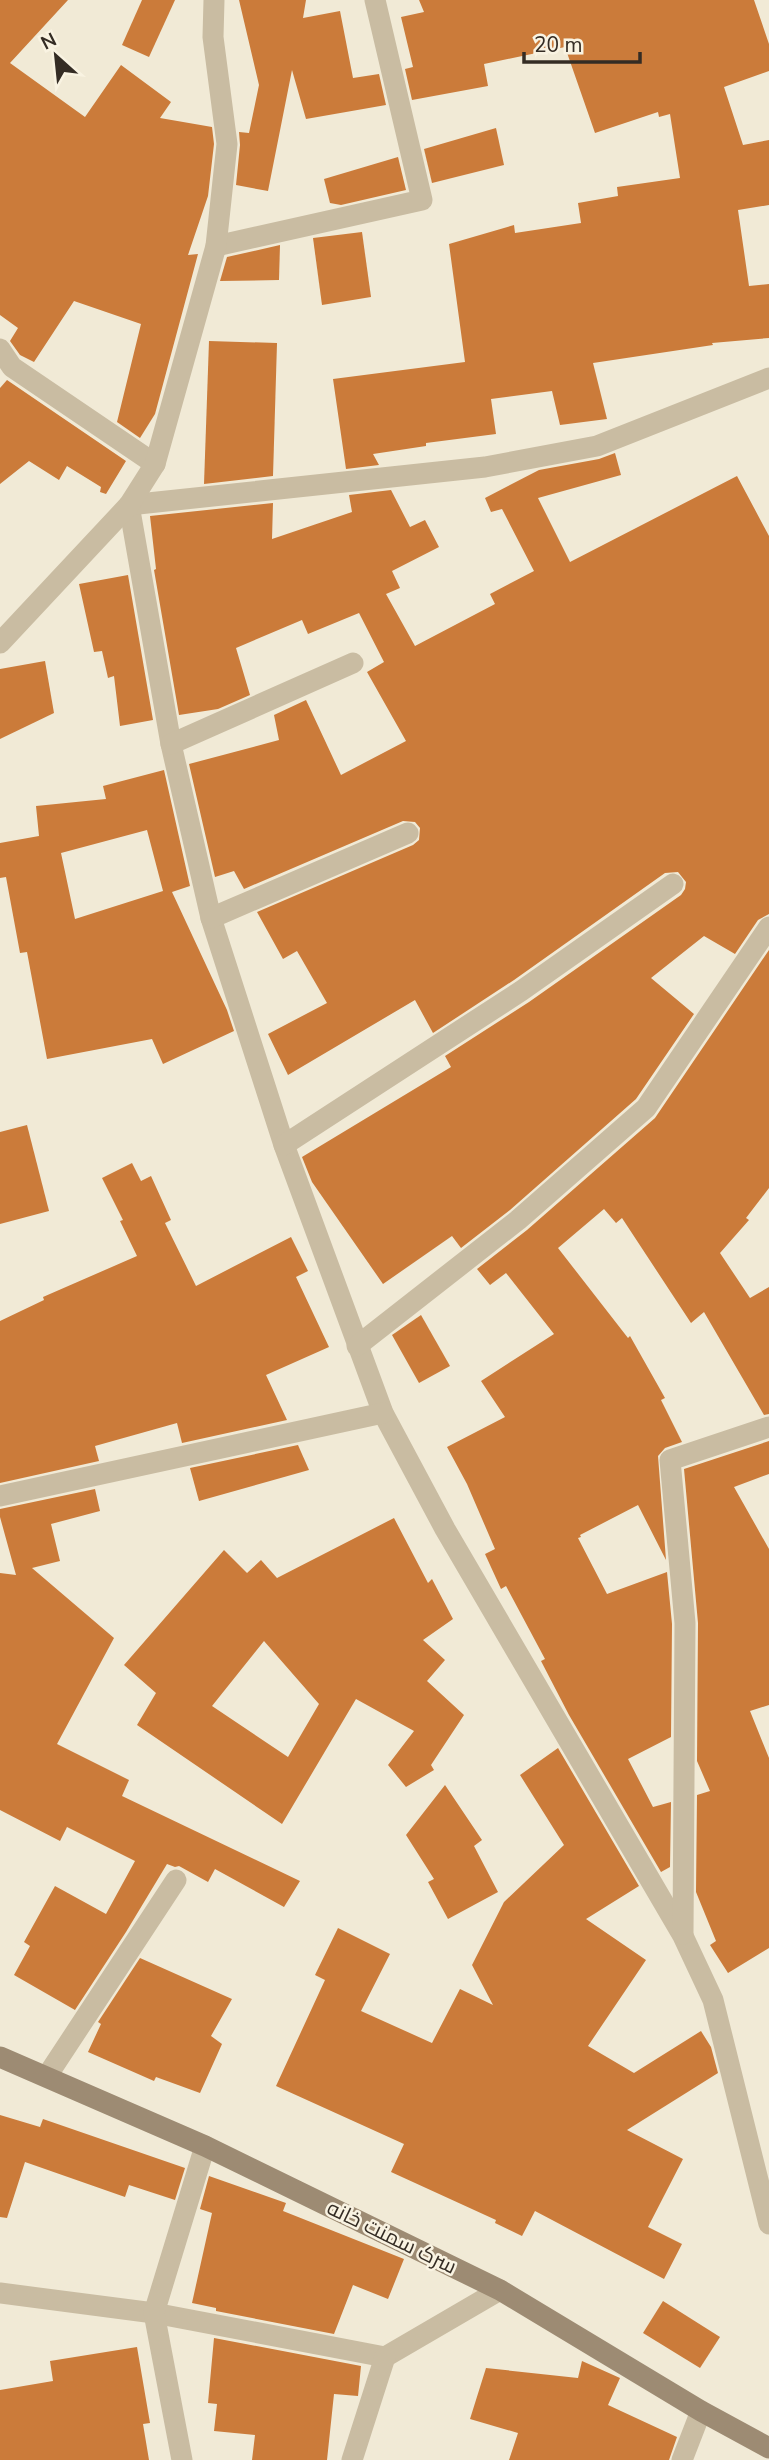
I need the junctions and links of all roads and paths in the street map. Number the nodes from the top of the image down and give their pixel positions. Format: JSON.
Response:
{"nodes":[{"id":1,"x":214,"y":0,"type":"edge"},
{"id":2,"x":376,"y":0,"type":"edge"},
{"id":3,"x":216,"y":246,"type":"junction"},
{"id":4,"x":0,"y":349,"type":"edge"},
{"id":5,"x":769,"y":378,"type":"edge"},
{"id":6,"x":155,"y":464,"type":"junction"},
{"id":7,"x":129,"y":505,"type":"junction"},
{"id":8,"x":0,"y":643,"type":"edge"},
{"id":9,"x":353,"y":663,"type":"dead end"},
{"id":10,"x":171,"y":744,"type":"junction"},
{"id":11,"x":408,"y":833,"type":"dead end"},
{"id":12,"x":673,"y":884,"type":"dead end"},
{"id":13,"x":211,"y":918,"type":"junction"},
{"id":14,"x":769,"y":927,"type":"edge"},
{"id":15,"x":284,"y":1145,"type":"junction"},
{"id":16,"x":357,"y":1346,"type":"junction"},
{"id":17,"x":383,"y":1413,"type":"junction"},
{"id":18,"x":769,"y":1427,"type":"edge"},
{"id":19,"x":0,"y":1496,"type":"edge"},
{"id":20,"x":176,"y":1880,"type":"dead end"},
{"id":21,"x":683,"y":1936,"type":"junction"},
{"id":22,"x":0,"y":2057,"type":"edge"},
{"id":23,"x":47,"y":2076,"type":"junction"},
{"id":24,"x":205,"y":2146,"type":"junction"},
{"id":25,"x":769,"y":2224,"type":"edge"},
{"id":26,"x":499,"y":2290,"type":"junction"},
{"id":27,"x":0,"y":2293,"type":"edge"},
{"id":28,"x":155,"y":2313,"type":"junction"},
{"id":29,"x":384,"y":2357,"type":"junction"},
{"id":30,"x":701,"y":2412,"type":"junction"},
{"id":31,"x":769,"y":2448,"type":"edge"},
{"id":32,"x":182,"y":2460,"type":"edge"},
{"id":33,"x":352,"y":2460,"type":"edge"},
{"id":34,"x":682,"y":2460,"type":"edge"}],
"edges":[{"from":1,"to":3,"type":"street"},
{"from":2,"to":3,"type":"street"},
{"from":3,"to":6,"type":"street"},
{"from":4,"to":6,"type":"street"},
{"from":5,"to":7,"type":"street"},
{"from":6,"to":7,"type":"street"},
{"from":7,"to":8,"type":"street"},
{"from":7,"to":10,"type":"street"},
{"from":9,"to":10,"type":"street"},
{"from":10,"to":13,"type":"street"},
{"from":11,"to":13,"type":"street"},
{"from":12,"to":15,"type":"street"},
{"from":13,"to":15,"type":"street"},
{"from":14,"to":16,"type":"street"},
{"from":15,"to":16,"type":"street"},
{"from":16,"to":17,"type":"street"},
{"from":17,"to":19,"type":"street"},
{"from":17,"to":21,"type":"street"},
{"from":18,"to":21,"type":"street"},
{"from":20,"to":23,"type":"street"},
{"from":21,"to":25,"type":"street"},
{"from":22,"to":23,"type":"street","name":"سرک سمنت خانه"},
{"from":23,"to":24,"type":"street","name":"سرک سمنت خانه"},
{"from":24,"to":26,"type":"street","name":"سرک سمنت خانه"},
{"from":24,"to":28,"type":"street"},
{"from":26,"to":29,"type":"street"},
{"from":26,"to":30,"type":"street","name":"سرک سمنت خانه"},
{"from":27,"to":28,"type":"street"},
{"from":28,"to":29,"type":"street"},
{"from":28,"to":32,"type":"street"},
{"from":29,"to":33,"type":"street"},
{"from":30,"to":31,"type":"street","name":"سرک سمنت خانه"},
{"from":30,"to":34,"type":"street"}]}
